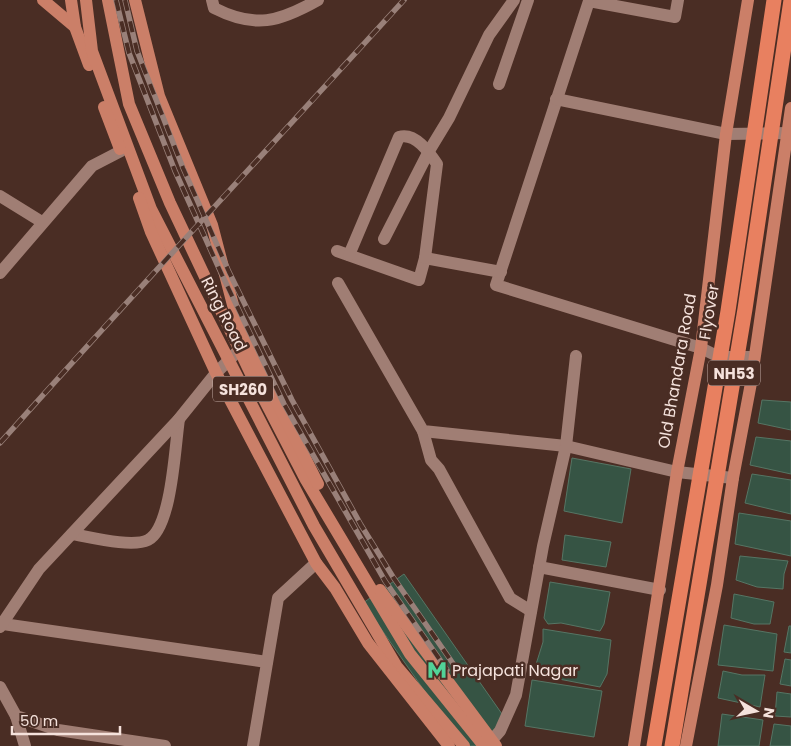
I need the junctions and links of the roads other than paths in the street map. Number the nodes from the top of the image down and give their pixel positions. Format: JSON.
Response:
{"nodes":[{"id":1,"x":43,"y":0,"type":"edge"},
{"id":2,"x":72,"y":0,"type":"edge"},
{"id":3,"x":86,"y":0,"type":"edge"},
{"id":4,"x":108,"y":0,"type":"edge"},
{"id":5,"x":135,"y":0,"type":"edge"},
{"id":6,"x":212,"y":0,"type":"edge"},
{"id":7,"x":318,"y":0,"type":"edge"},
{"id":8,"x":514,"y":0,"type":"edge"},
{"id":9,"x":528,"y":0,"type":"edge"},
{"id":10,"x":575,"y":0,"type":"edge"},
{"id":11,"x":678,"y":0,"type":"edge"},
{"id":12,"x":748,"y":0,"type":"edge"},
{"id":13,"x":774,"y":0,"type":"edge"},
{"id":14,"x":791,"y":0,"type":"edge"},
{"id":15,"x":589,"y":1,"type":"junction"},
{"id":16,"x":88,"y":19,"type":"junction"},
{"id":17,"x":75,"y":27,"type":"junction"},
{"id":18,"x":499,"y":84,"type":"dead end"},
{"id":19,"x":556,"y":99,"type":"junction"},
{"id":20,"x":791,"y":108,"type":"edge"},
{"id":21,"x":787,"y":133,"type":"junction"},
{"id":22,"x":726,"y":134,"type":"junction"},
{"id":23,"x":121,"y":151,"type":"junction"},
{"id":24,"x":429,"y":151,"type":"junction"},
{"id":25,"x":0,"y":196,"type":"edge"},
{"id":26,"x":42,"y":222,"type":"junction"},
{"id":27,"x":384,"y":239,"type":"dead end"},
{"id":28,"x":425,"y":258,"type":"junction"},
{"id":29,"x":501,"y":272,"type":"junction"},
{"id":30,"x":0,"y":273,"type":"edge"},
{"id":31,"x":338,"y":283,"type":"dead end"},
{"id":32,"x":247,"y":342,"type":"junction"},
{"id":33,"x":700,"y":348,"type":"junction"},
{"id":34,"x":576,"y":356,"type":"dead end"},
{"id":35,"x":754,"y":357,"type":"junction"},
{"id":36,"x":216,"y":373,"type":"junction"},
{"id":37,"x":179,"y":419,"type":"junction"},
{"id":38,"x":423,"y":430,"type":"junction"},
{"id":39,"x":566,"y":446,"type":"junction"},
{"id":40,"x":677,"y":472,"type":"junction"},
{"id":41,"x":733,"y":478,"type":"junction"},
{"id":42,"x":72,"y":534,"type":"junction"},
{"id":43,"x":316,"y":563,"type":"junction"},
{"id":44,"x":540,"y":567,"type":"junction"},
{"id":45,"x":660,"y":590,"type":"junction"},
{"id":46,"x":531,"y":611,"type":"junction"},
{"id":47,"x":1,"y":625,"type":"edge"},
{"id":48,"x":267,"y":662,"type":"junction"},
{"id":49,"x":0,"y":687,"type":"edge"},
{"id":50,"x":16,"y":716,"type":"junction"},
{"id":51,"x":491,"y":744,"type":"edge"},
{"id":52,"x":25,"y":746,"type":"edge"},
{"id":53,"x":165,"y":746,"type":"edge"},
{"id":54,"x":253,"y":746,"type":"edge"},
{"id":55,"x":449,"y":746,"type":"edge"},
{"id":56,"x":464,"y":746,"type":"edge"},
{"id":57,"x":634,"y":746,"type":"edge"},
{"id":58,"x":654,"y":746,"type":"edge"},
{"id":59,"x":672,"y":746,"type":"edge"},
{"id":60,"x":686,"y":746,"type":"edge"}],
"edges":[{"from":1,"to":17,"type":"main road"},
{"from":2,"to":16,"type":"main road"},
{"from":2,"to":17,"type":"main road"},
{"from":3,"to":16,"type":"main road","name":"Ring Road","number":"SH260"},
{"from":4,"to":51,"type":"main road","name":"Ring Road","number":"SH260"},
{"from":5,"to":32,"type":"main road","name":"Ring Road","number":"SH260"},
{"from":6,"to":7,"type":"street"},
{"from":8,"to":24,"type":"street"},
{"from":9,"to":18,"type":"street"},
{"from":10,"to":15,"type":"street"},
{"from":11,"to":15,"type":"street"},
{"from":12,"to":22,"type":"main road","name":"Old Bhandara Road","number":"NH53"},
{"from":13,"to":58,"type":"highway","name":"Flyover"},
{"from":14,"to":59,"type":"highway","number":"NH53"},
{"from":15,"to":19,"type":"street"},
{"from":16,"to":56,"type":"main road","name":"Ring Road","number":"SH260"},
{"from":17,"to":23,"type":"main road"},
{"from":19,"to":22,"type":"street"},
{"from":19,"to":29,"type":"street"},
{"from":20,"to":21,"type":"main road","number":"NH53"},
{"from":21,"to":22,"type":"street"},
{"from":21,"to":35,"type":"main road","number":"NH53"},
{"from":22,"to":33,"type":"main road","name":"Old Bhandara Road","number":"NH53"},
{"from":23,"to":26,"type":"street"},
{"from":23,"to":36,"type":"main road"},
{"from":24,"to":27,"type":"street"},
{"from":24,"to":28,"type":"street"},
{"from":24,"to":28,"type":"street"},
{"from":25,"to":26,"type":"street"},
{"from":26,"to":30,"type":"street"},
{"from":28,"to":29,"type":"street"},
{"from":29,"to":33,"type":"street"},
{"from":31,"to":38,"type":"street"},
{"from":32,"to":36,"type":"street"},
{"from":32,"to":51,"type":"main road","name":"Ring Road","number":"SH260"},
{"from":33,"to":35,"type":"street"},
{"from":33,"to":40,"type":"main road","name":"Old Bhandara Road","number":"NH53"},
{"from":34,"to":39,"type":"street"},
{"from":35,"to":41,"type":"main road","number":"NH53"},
{"from":36,"to":37,"type":"street"},
{"from":36,"to":43,"type":"main road"},
{"from":37,"to":42,"type":"street"},
{"from":37,"to":42,"type":"street"},
{"from":38,"to":39,"type":"street"},
{"from":38,"to":46,"type":"street"},
{"from":39,"to":40,"type":"street"},
{"from":39,"to":44,"type":"street"},
{"from":40,"to":41,"type":"street"},
{"from":40,"to":45,"type":"main road","name":"Old Bhandara Road","number":"NH53"},
{"from":41,"to":60,"type":"main road","number":"NH53"},
{"from":42,"to":47,"type":"street"},
{"from":43,"to":48,"type":"street"},
{"from":43,"to":55,"type":"main road"},
{"from":44,"to":45,"type":"street"},
{"from":44,"to":46,"type":"street"},
{"from":45,"to":57,"type":"main road","name":"Old Bhandara Road","number":"NH53"},
{"from":46,"to":51,"type":"street"},
{"from":47,"to":48,"type":"street"},
{"from":48,"to":54,"type":"street"},
{"from":49,"to":50,"type":"street"},
{"from":50,"to":52,"type":"street"},
{"from":50,"to":53,"type":"street"}]}
